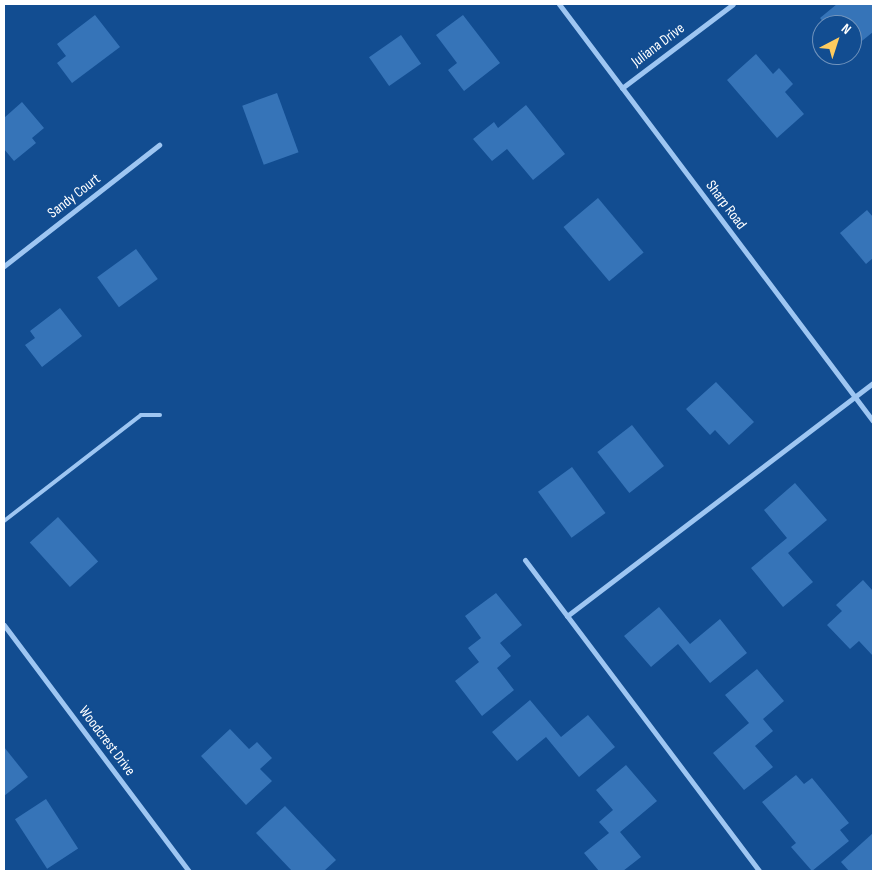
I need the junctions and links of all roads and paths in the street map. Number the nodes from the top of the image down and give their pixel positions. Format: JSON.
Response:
{"nodes":[{"id":1,"x":558,"y":4,"type":"edge"},
{"id":2,"x":733,"y":4,"type":"edge"},
{"id":3,"x":622,"y":88,"type":"junction"},
{"id":4,"x":159,"y":146,"type":"dead end"},
{"id":5,"x":4,"y":266,"type":"edge"},
{"id":6,"x":873,"y":383,"type":"edge"},
{"id":7,"x":855,"y":397,"type":"junction"},
{"id":8,"x":160,"y":415,"type":"dead end"},
{"id":9,"x":873,"y":421,"type":"edge"},
{"id":10,"x":4,"y":521,"type":"edge"},
{"id":11,"x":525,"y":560,"type":"dead end"},
{"id":12,"x":567,"y":616,"type":"junction"},
{"id":13,"x":4,"y":625,"type":"edge"},
{"id":14,"x":189,"y":871,"type":"edge"},
{"id":15,"x":759,"y":871,"type":"edge"}],
"edges":[{"from":1,"to":3,"type":"street","name":"Sharp Road"},
{"from":2,"to":3,"type":"street","name":"Juliana Drive"},
{"from":3,"to":7,"type":"street","name":"Sharp Road"},
{"from":4,"to":5,"type":"street","name":"Sandy Court"},
{"from":6,"to":7,"type":"street"},
{"from":7,"to":9,"type":"street","name":"Sharp Road"},
{"from":7,"to":12,"type":"street"},
{"from":8,"to":10,"type":"lane"},
{"from":11,"to":12,"type":"street"},
{"from":12,"to":15,"type":"street"},
{"from":13,"to":14,"type":"street","name":"Woodcrest Drive"}]}
